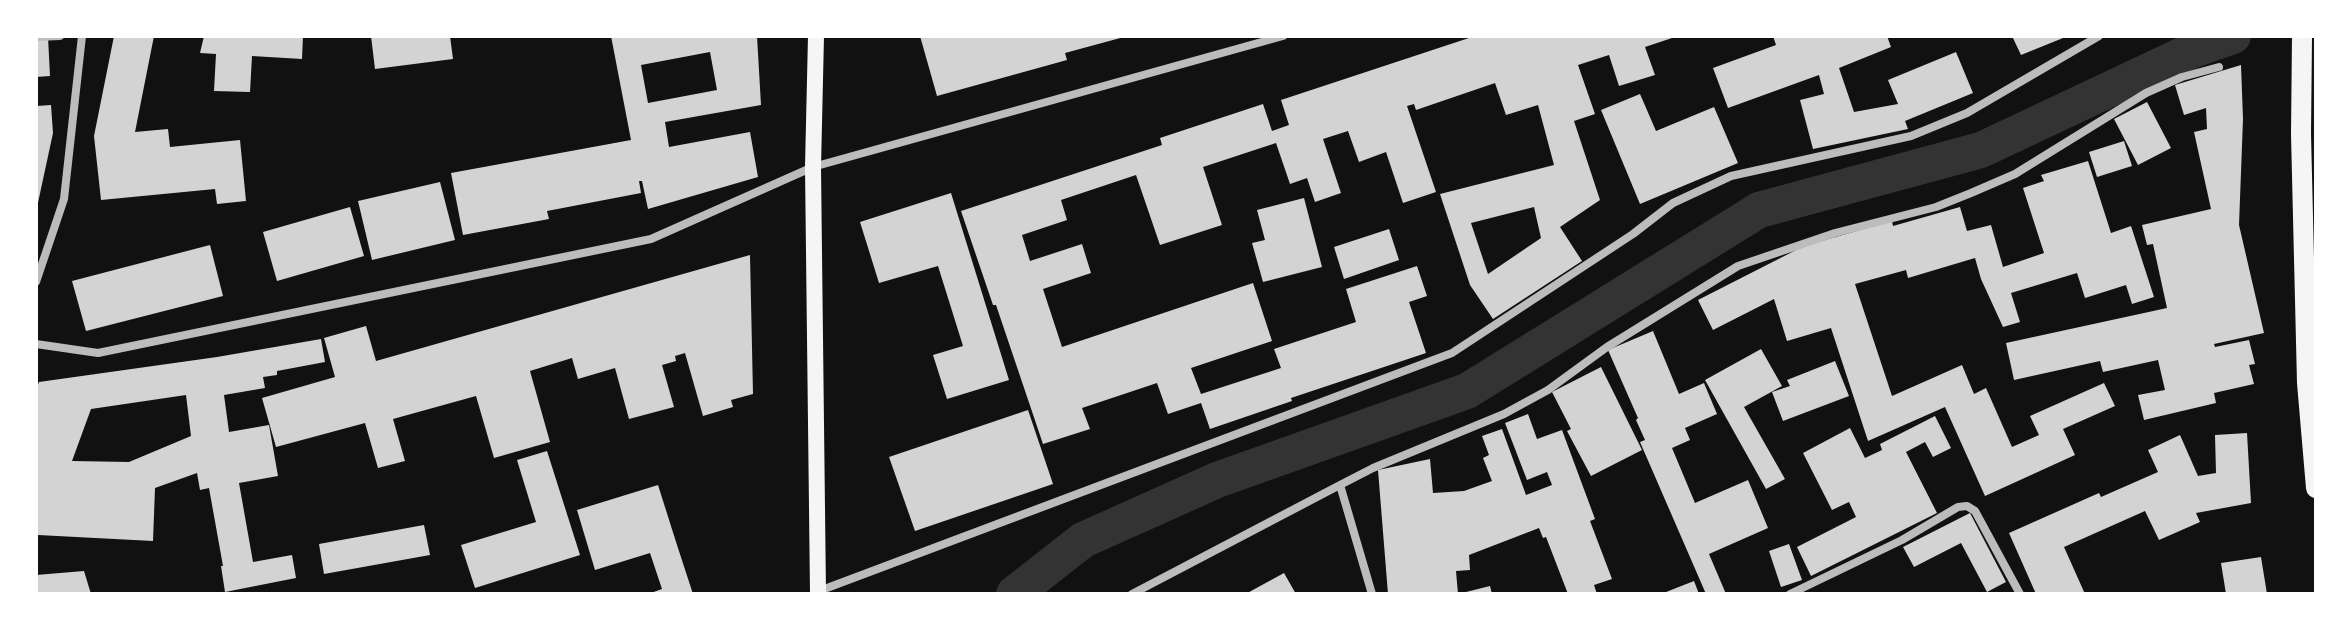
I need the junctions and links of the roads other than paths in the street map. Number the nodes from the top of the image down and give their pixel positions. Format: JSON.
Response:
{"nodes":[{"id":1,"x":60,"y":36,"type":"edge"},
{"id":2,"x":82,"y":36,"type":"edge"},
{"id":3,"x":816,"y":36,"type":"edge"},
{"id":4,"x":1283,"y":36,"type":"edge"},
{"id":5,"x":2099,"y":36,"type":"edge"},
{"id":6,"x":2302,"y":36,"type":"edge"},
{"id":7,"x":36,"y":37,"type":"edge"},
{"id":8,"x":2219,"y":67,"type":"dead end"},
{"id":9,"x":813,"y":167,"type":"junction"},
{"id":10,"x":36,"y":282,"type":"edge"},
{"id":11,"x":36,"y":344,"type":"edge"},
{"id":12,"x":1340,"y":485,"type":"junction"},
{"id":13,"x":2316,"y":488,"type":"edge"},
{"id":14,"x":818,"y":593,"type":"edge"},
{"id":15,"x":1132,"y":594,"type":"edge"},
{"id":16,"x":1372,"y":594,"type":"edge"},
{"id":17,"x":1790,"y":594,"type":"edge"},
{"id":18,"x":2020,"y":594,"type":"edge"}],
"edges":[{"from":1,"to":7,"type":"street"},
{"from":2,"to":10,"type":"street"},
{"from":3,"to":9,"type":"main road"},
{"from":4,"to":9,"type":"street"},
{"from":5,"to":14,"type":"street"},
{"from":6,"to":13,"type":"main road"},
{"from":8,"to":12,"type":"street"},
{"from":9,"to":11,"type":"street"},
{"from":9,"to":14,"type":"main road"},
{"from":12,"to":15,"type":"street"},
{"from":12,"to":16,"type":"street"},
{"from":17,"to":18,"type":"street"}]}
